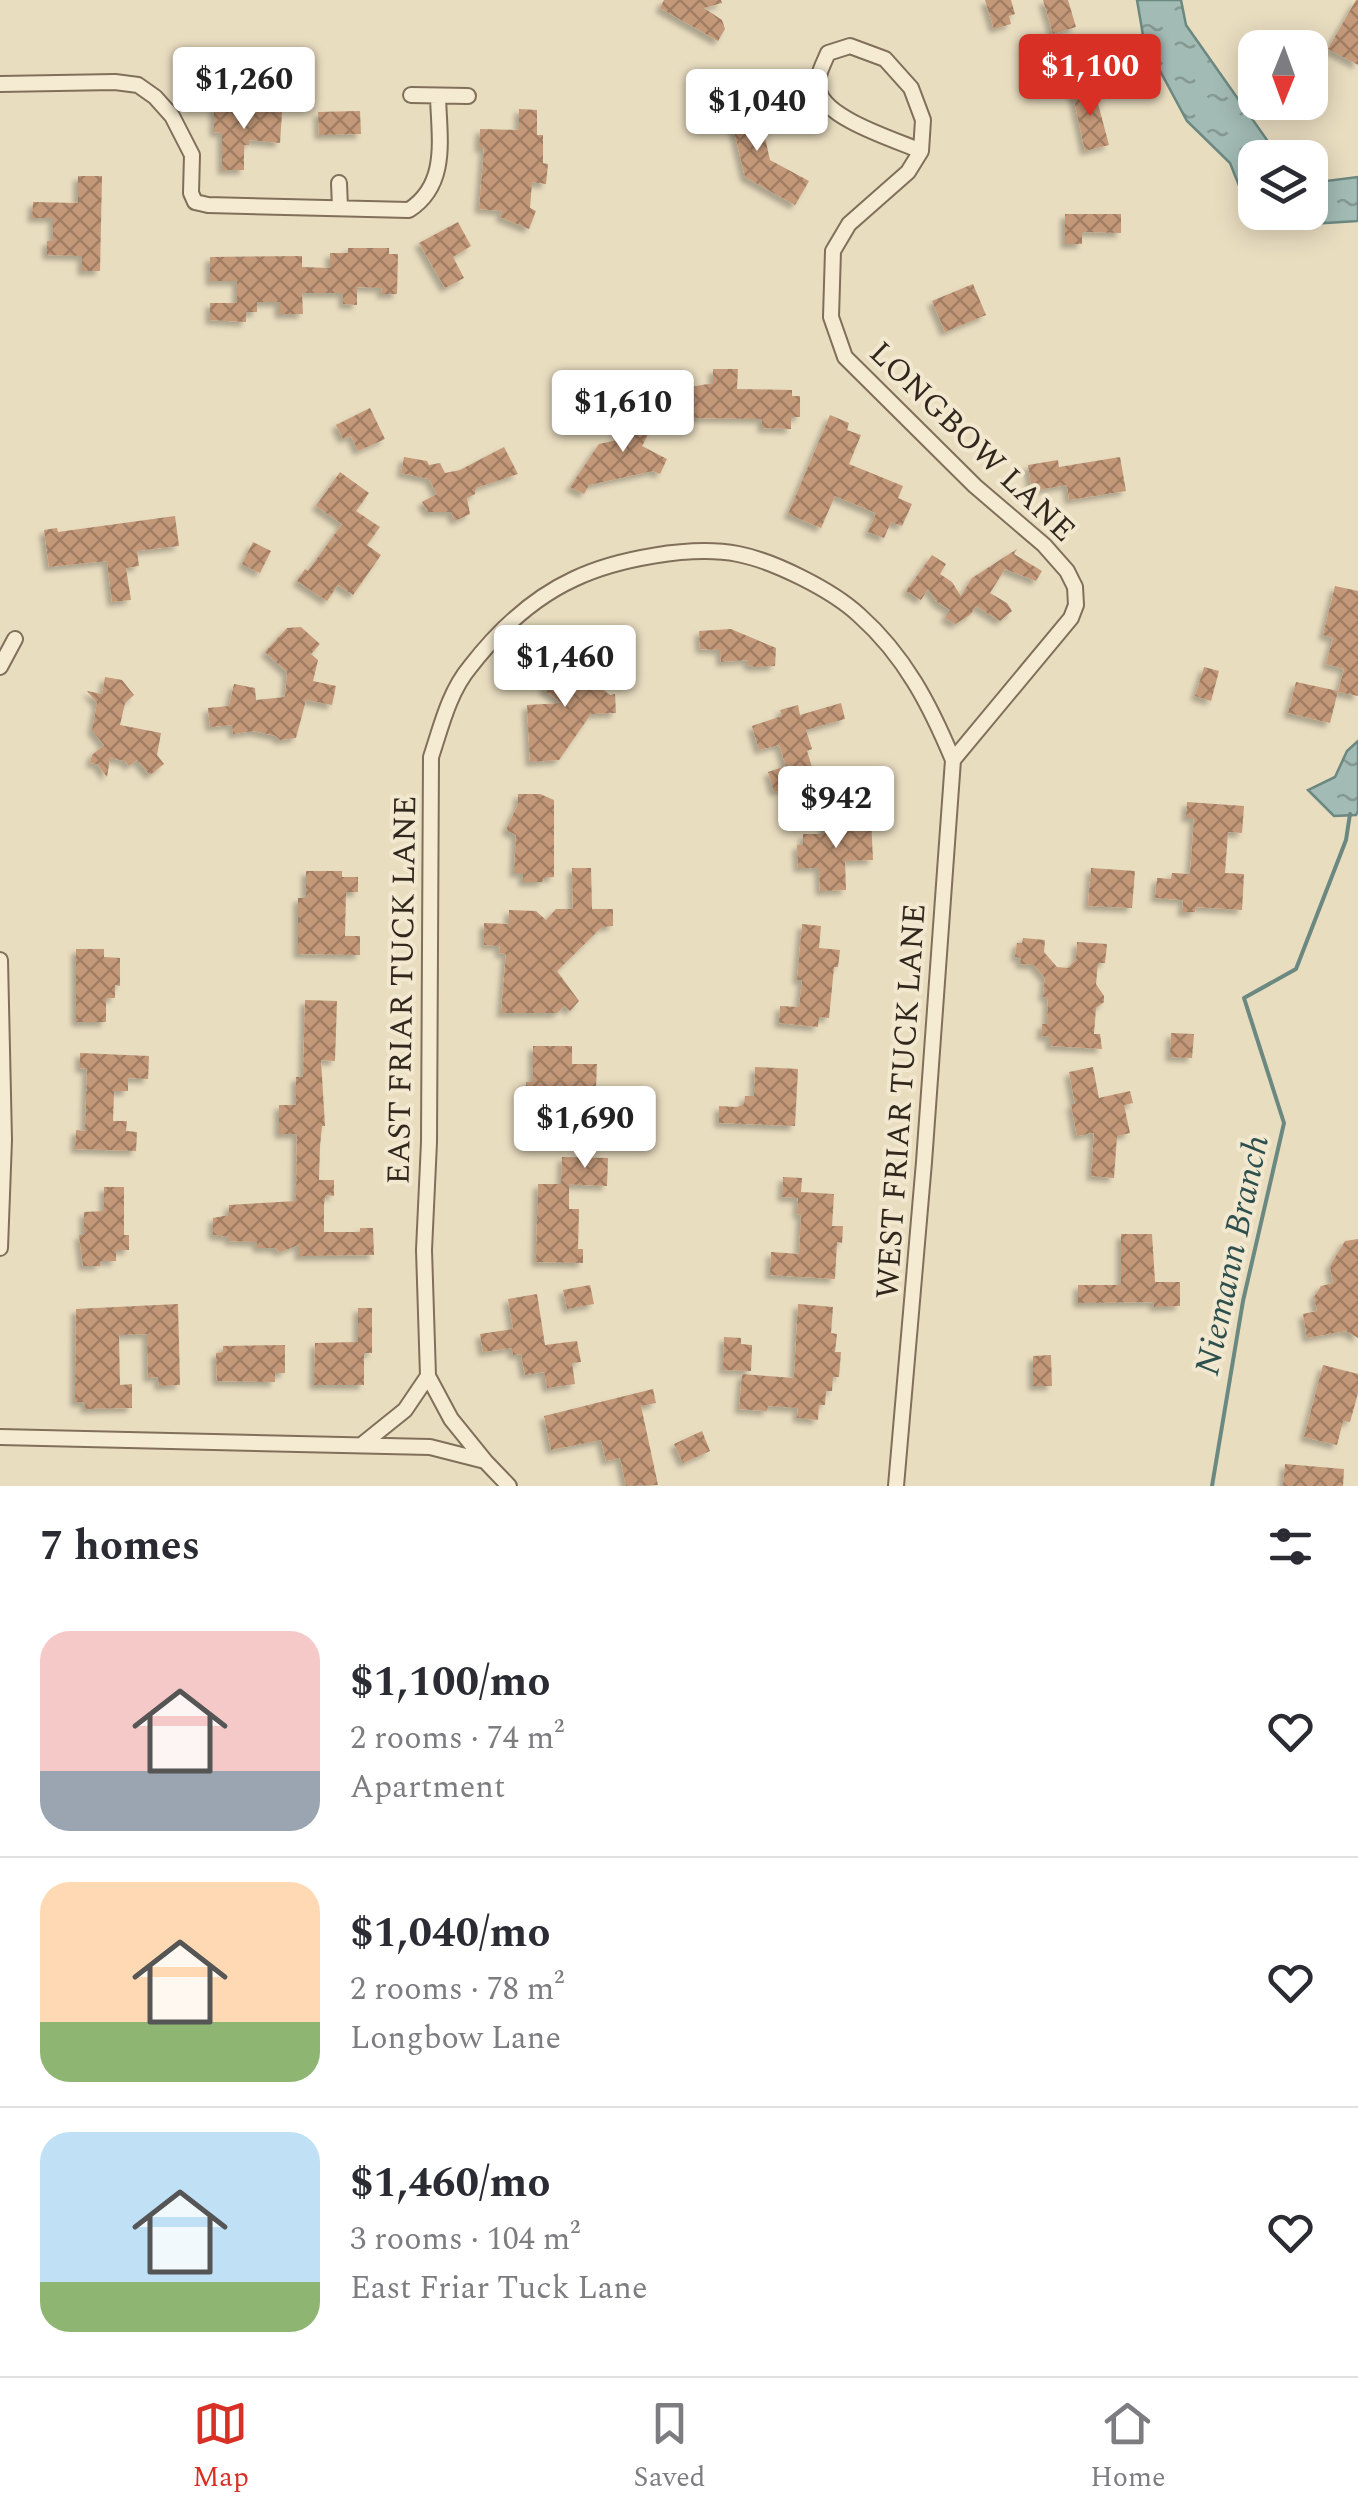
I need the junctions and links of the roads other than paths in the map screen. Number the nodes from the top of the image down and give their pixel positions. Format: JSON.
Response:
{"nodes":[{"id":1,"x":0,"y":84,"type":"edge"},
{"id":2,"x":410,"y":95,"type":"dead end"},
{"id":3,"x":438,"y":96,"type":"junction"},
{"id":4,"x":468,"y":96,"type":"dead end"},
{"id":5,"x":921,"y":151,"type":"junction"},
{"id":6,"x":339,"y":183,"type":"dead end"},
{"id":7,"x":340,"y":208,"type":"junction"},
{"id":8,"x":592,"y":573,"type":"joint"},
{"id":9,"x":15,"y":638,"type":"dead end"},
{"id":10,"x":0,"y":667,"type":"edge"},
{"id":11,"x":953,"y":760,"type":"junction"},
{"id":12,"x":0,"y":960,"type":"edge"},
{"id":13,"x":0,"y":1248,"type":"edge"},
{"id":14,"x":428,"y":1376,"type":"junction"},
{"id":15,"x":0,"y":1437,"type":"edge"},
{"id":16,"x":364,"y":1443,"type":"junction"},
{"id":17,"x":485,"y":1461,"type":"junction"},
{"id":18,"x":510,"y":1486,"type":"edge"},
{"id":19,"x":896,"y":1486,"type":"edge"}],
"edges":[{"from":1,"to":7,"type":"street"},
{"from":2,"to":3,"type":"street"},
{"from":3,"to":4,"type":"street"},
{"from":3,"to":7,"type":"street"},
{"from":5,"to":5,"type":"street"},
{"from":5,"to":11,"type":"street","name":"LONGBOW LANE"},
{"from":6,"to":7,"type":"street"},
{"from":8,"to":11,"type":"street","name":"WEST FRIAR TUCK LANE"},
{"from":8,"to":14,"type":"street","name":"EAST FRIAR TUCK LANE"},
{"from":9,"to":10,"type":"street"},
{"from":11,"to":19,"type":"street","name":"WEST FRIAR TUCK LANE"},
{"from":12,"to":13,"type":"street"},
{"from":14,"to":16,"type":"street"},
{"from":14,"to":17,"type":"street","name":"EAST FRIAR TUCK LANE"},
{"from":15,"to":16,"type":"street","name":"EAST FRIAR TUCK LANE"},
{"from":16,"to":17,"type":"street","name":"EAST FRIAR TUCK LANE"},
{"from":17,"to":18,"type":"street","name":"EAST FRIAR TUCK LANE"}]}
